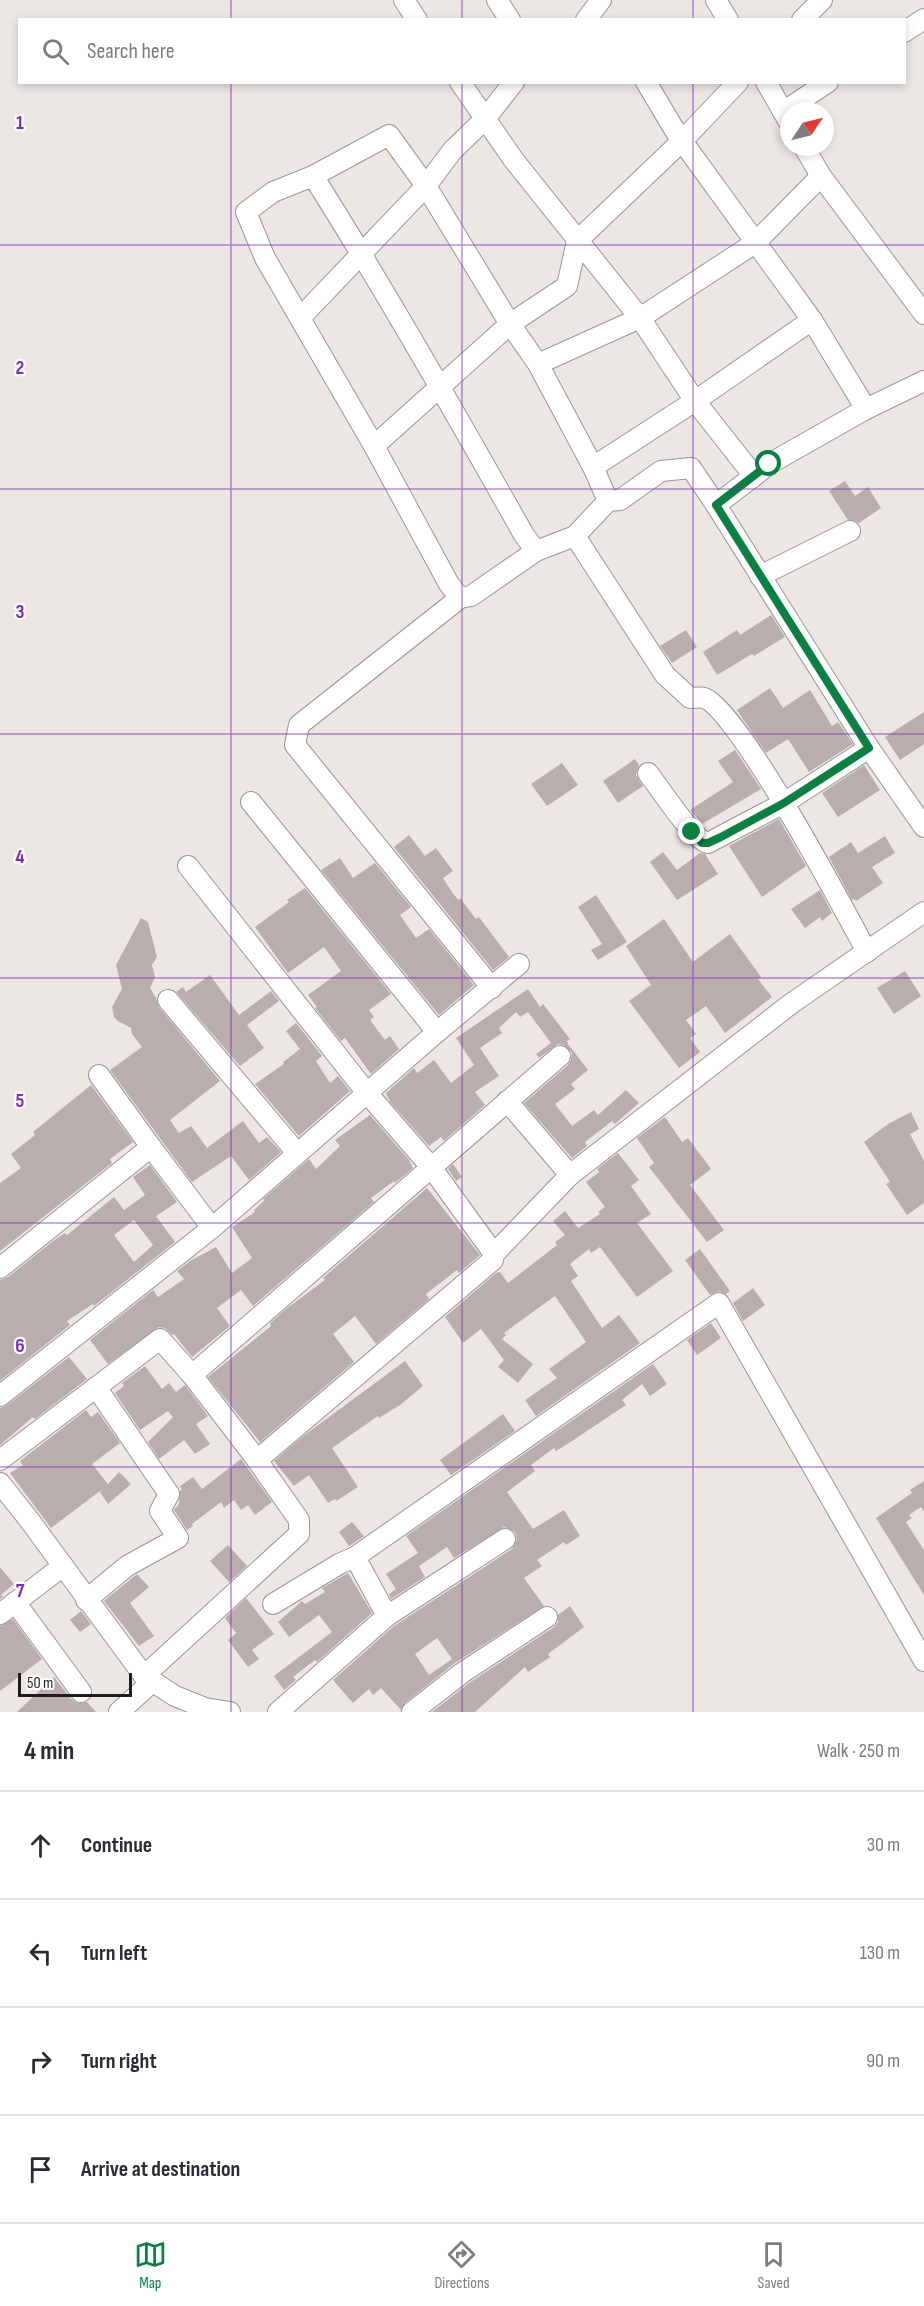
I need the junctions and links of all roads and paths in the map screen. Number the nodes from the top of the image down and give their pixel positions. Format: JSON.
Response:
{"nodes":[{"id":1,"x":404,"y":0,"type":"edge"},
{"id":2,"x":498,"y":0,"type":"edge"},
{"id":3,"x":716,"y":0,"type":"edge"},
{"id":4,"x":822,"y":0,"type":"edge"},
{"id":5,"x":416,"y":18,"type":"edge"},
{"id":6,"x":509,"y":18,"type":"edge"},
{"id":7,"x":727,"y":18,"type":"edge"},
{"id":8,"x":804,"y":18,"type":"edge"},
{"id":9,"x":924,"y":19,"type":"edge"},
{"id":10,"x":906,"y":31,"type":"edge"},
{"id":11,"x":461,"y":84,"type":"edge"},
{"id":12,"x":512,"y":84,"type":"edge"},
{"id":13,"x":647,"y":84,"type":"edge"},
{"id":14,"x":736,"y":84,"type":"edge"},
{"id":15,"x":767,"y":84,"type":"edge"},
{"id":16,"x":826,"y":84,"type":"edge"},
{"id":17,"x":804,"y":102,"type":"edge"},
{"id":18,"x":780,"y":107,"type":"edge"},
{"id":19,"x":485,"y":119,"type":"junction"},
{"id":20,"x":682,"y":141,"type":"junction"},
{"id":21,"x":809,"y":156,"type":"edge"},
{"id":22,"x":313,"y":176,"type":"junction"},
{"id":23,"x":821,"y":176,"type":"junction"},
{"id":24,"x":426,"y":186,"type":"junction"},
{"id":25,"x":577,"y":241,"type":"junction"},
{"id":26,"x":755,"y":243,"type":"junction"},
{"id":27,"x":363,"y":254,"type":"junction"},
{"id":28,"x":924,"y":314,"type":"edge"},
{"id":29,"x":301,"y":317,"type":"junction"},
{"id":30,"x":640,"y":318,"type":"junction"},
{"id":31,"x":812,"y":320,"type":"junction"},
{"id":32,"x":510,"y":324,"type":"junction"},
{"id":33,"x":538,"y":364,"type":"junction"},
{"id":34,"x":924,"y":381,"type":"edge"},
{"id":35,"x":440,"y":386,"type":"junction"},
{"id":36,"x":695,"y":401,"type":"junction"},
{"id":37,"x":866,"y":409,"type":"junction"},
{"id":38,"x":374,"y":446,"type":"junction"},
{"id":39,"x":593,"y":467,"type":"junction"},
{"id":40,"x":754,"y":476,"type":"junction"},
{"id":41,"x":608,"y":501,"type":"junction"},
{"id":42,"x":716,"y":505,"type":"junction"},
{"id":43,"x":850,"y":531,"type":"dead end"},
{"id":44,"x":575,"y":537,"type":"junction"},
{"id":45,"x":536,"y":550,"type":"junction"},
{"id":46,"x":760,"y":576,"type":"junction"},
{"id":47,"x":460,"y":598,"type":"junction"},
{"id":48,"x":869,"y":748,"type":"junction"},
{"id":49,"x":648,"y":773,"type":"dead end"},
{"id":50,"x":251,"y":802,"type":"dead end"},
{"id":51,"x":784,"y":803,"type":"junction"},
{"id":52,"x":924,"y":827,"type":"edge"},
{"id":53,"x":188,"y":866,"type":"dead end"},
{"id":54,"x":924,"y":912,"type":"edge"},
{"id":55,"x":867,"y":951,"type":"junction"},
{"id":56,"x":519,"y":964,"type":"dead end"},
{"id":57,"x":492,"y":988,"type":"junction"},
{"id":58,"x":168,"y":1000,"type":"dead end"},
{"id":59,"x":437,"y":1032,"type":"junction"},
{"id":60,"x":560,"y":1056,"type":"dead end"},
{"id":61,"x":99,"y":1075,"type":"dead end"},
{"id":62,"x":367,"y":1093,"type":"junction"},
{"id":63,"x":507,"y":1101,"type":"junction"},
{"id":64,"x":151,"y":1147,"type":"junction"},
{"id":65,"x":297,"y":1153,"type":"junction"},
{"id":66,"x":431,"y":1167,"type":"junction"},
{"id":67,"x":570,"y":1175,"type":"junction"},
{"id":68,"x":212,"y":1228,"type":"junction"},
{"id":69,"x":494,"y":1254,"type":"junction"},
{"id":70,"x":0,"y":1268,"type":"edge"},
{"id":71,"x":192,"y":1375,"type":"junction"},
{"id":72,"x":96,"y":1387,"type":"junction"},
{"id":73,"x":0,"y":1396,"type":"edge"},
{"id":74,"x":0,"y":1460,"type":"edge"},
{"id":75,"x":257,"y":1460,"type":"junction"},
{"id":76,"x":0,"y":1484,"type":"edge"},
{"id":77,"x":505,"y":1539,"type":"dead end"},
{"id":78,"x":355,"y":1557,"type":"junction"},
{"id":79,"x":63,"y":1566,"type":"junction"},
{"id":80,"x":86,"y":1600,"type":"junction"},
{"id":81,"x":273,"y":1604,"type":"dead end"},
{"id":82,"x":7,"y":1608,"type":"edge"},
{"id":83,"x":387,"y":1616,"type":"junction"},
{"id":84,"x":547,"y":1617,"type":"dead end"},
{"id":85,"x":924,"y":1661,"type":"edge"},
{"id":86,"x":148,"y":1679,"type":"junction"},
{"id":87,"x":81,"y":1692,"type":"dead end"},
{"id":88,"x":203,"y":1710,"type":"edge"},
{"id":89,"x":119,"y":1712,"type":"edge"},
{"id":90,"x":230,"y":1712,"type":"edge"},
{"id":91,"x":278,"y":1712,"type":"edge"},
{"id":92,"x":412,"y":1712,"type":"edge"}],
"edges":[{"from":1,"to":5,"type":"street"},
{"from":2,"to":6,"type":"street"},
{"from":3,"to":7,"type":"street"},
{"from":4,"to":8,"type":"street"},
{"from":9,"to":10,"type":"street"},
{"from":11,"to":19,"type":"street"},
{"from":12,"to":19,"type":"street"},
{"from":13,"to":20,"type":"street"},
{"from":14,"to":20,"type":"street"},
{"from":15,"to":18,"type":"street"},
{"from":16,"to":17,"type":"street"},
{"from":19,"to":24,"type":"street"},
{"from":19,"to":25,"type":"street"},
{"from":20,"to":25,"type":"street"},
{"from":20,"to":26,"type":"street"},
{"from":21,"to":23,"type":"street"},
{"from":22,"to":24,"type":"street"},
{"from":22,"to":27,"type":"street"},
{"from":22,"to":29,"type":"street"},
{"from":23,"to":26,"type":"street"},
{"from":23,"to":28,"type":"street"},
{"from":24,"to":27,"type":"street"},
{"from":24,"to":32,"type":"street"},
{"from":25,"to":30,"type":"street"},
{"from":25,"to":32,"type":"street"},
{"from":26,"to":30,"type":"street"},
{"from":26,"to":31,"type":"street"},
{"from":27,"to":29,"type":"street"},
{"from":27,"to":35,"type":"street"},
{"from":29,"to":38,"type":"street"},
{"from":30,"to":33,"type":"street"},
{"from":30,"to":36,"type":"street"},
{"from":31,"to":36,"type":"street"},
{"from":31,"to":37,"type":"street"},
{"from":32,"to":33,"type":"street"},
{"from":32,"to":35,"type":"street"},
{"from":33,"to":39,"type":"street"},
{"from":34,"to":37,"type":"street"},
{"from":35,"to":38,"type":"street"},
{"from":35,"to":45,"type":"street"},
{"from":36,"to":39,"type":"street"},
{"from":36,"to":40,"type":"street"},
{"from":37,"to":40,"type":"street"},
{"from":38,"to":47,"type":"street"},
{"from":39,"to":41,"type":"street"},
{"from":40,"to":42,"type":"street"},
{"from":41,"to":42,"type":"street"},
{"from":41,"to":44,"type":"street"},
{"from":42,"to":46,"type":"street"},
{"from":43,"to":46,"type":"street"},
{"from":44,"to":45,"type":"street"},
{"from":44,"to":51,"type":"street"},
{"from":45,"to":47,"type":"street"},
{"from":46,"to":48,"type":"street"},
{"from":47,"to":57,"type":"street"},
{"from":48,"to":51,"type":"street"},
{"from":48,"to":52,"type":"street"},
{"from":49,"to":51,"type":"street"},
{"from":50,"to":59,"type":"street"},
{"from":51,"to":55,"type":"street"},
{"from":53,"to":62,"type":"street"},
{"from":54,"to":55,"type":"street"},
{"from":55,"to":67,"type":"street"},
{"from":56,"to":57,"type":"street"},
{"from":57,"to":59,"type":"street"},
{"from":58,"to":65,"type":"street"},
{"from":59,"to":62,"type":"street"},
{"from":60,"to":63,"type":"street"},
{"from":61,"to":64,"type":"street"},
{"from":62,"to":65,"type":"street"},
{"from":62,"to":66,"type":"street"},
{"from":63,"to":66,"type":"street"},
{"from":63,"to":67,"type":"street"},
{"from":64,"to":68,"type":"street"},
{"from":64,"to":70,"type":"street"},
{"from":65,"to":68,"type":"street"},
{"from":66,"to":69,"type":"street"},
{"from":66,"to":71,"type":"street"},
{"from":67,"to":69,"type":"street"},
{"from":68,"to":73,"type":"street"},
{"from":69,"to":75,"type":"street"},
{"from":71,"to":72,"type":"street"},
{"from":71,"to":75,"type":"street"},
{"from":72,"to":74,"type":"street"},
{"from":72,"to":80,"type":"street"},
{"from":75,"to":86,"type":"street"},
{"from":76,"to":79,"type":"street"},
{"from":77,"to":83,"type":"street"},
{"from":78,"to":81,"type":"street"},
{"from":78,"to":83,"type":"street"},
{"from":78,"to":85,"type":"street"},
{"from":79,"to":80,"type":"street"},
{"from":79,"to":82,"type":"street"},
{"from":80,"to":86,"type":"street"},
{"from":82,"to":87,"type":"street"},
{"from":83,"to":91,"type":"street"},
{"from":84,"to":92,"type":"street"},
{"from":86,"to":88,"type":"street"},
{"from":86,"to":89,"type":"street"},
{"from":88,"to":90,"type":"street"}]}
